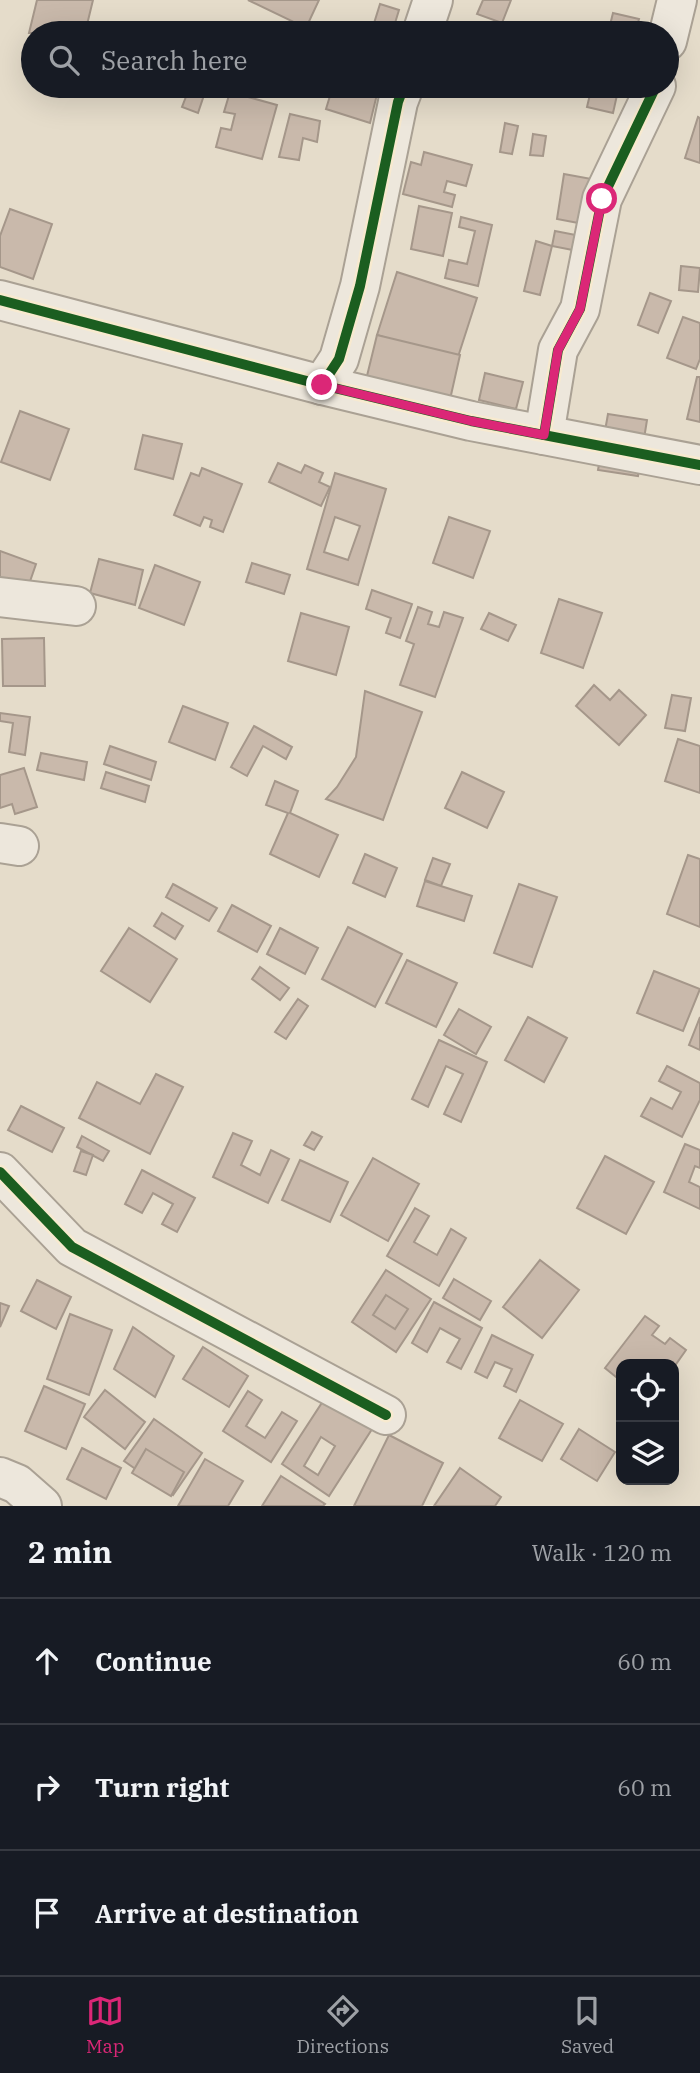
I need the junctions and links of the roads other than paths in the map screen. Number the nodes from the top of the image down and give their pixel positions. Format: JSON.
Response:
{"nodes":[{"id":1,"x":433,"y":0,"type":"edge"},
{"id":2,"x":677,"y":0,"type":"edge"},
{"id":3,"x":426,"y":21,"type":"edge"},
{"id":4,"x":672,"y":21,"type":"edge"},
{"id":5,"x":400,"y":98,"type":"edge"},
{"id":6,"x":650,"y":98,"type":"edge"},
{"id":7,"x":0,"y":300,"type":"edge"},
{"id":8,"x":322,"y":385,"type":"junction"},
{"id":9,"x":544,"y":435,"type":"junction"},
{"id":10,"x":700,"y":465,"type":"edge"},
{"id":11,"x":0,"y":597,"type":"edge"},
{"id":12,"x":76,"y":606,"type":"dead end"},
{"id":13,"x":0,"y":1172,"type":"edge"},
{"id":14,"x":386,"y":1415,"type":"dead end"},
{"id":15,"x":0,"y":1477,"type":"edge"},
{"id":16,"x":42,"y":1506,"type":"edge"}],
"edges":[{"from":1,"to":3,"type":"street"},
{"from":2,"to":4,"type":"street"},
{"from":5,"to":8,"type":"street"},
{"from":6,"to":9,"type":"street"},
{"from":7,"to":8,"type":"street"},
{"from":8,"to":9,"type":"street"},
{"from":9,"to":10,"type":"street"},
{"from":11,"to":12,"type":"street"},
{"from":13,"to":14,"type":"street"},
{"from":15,"to":16,"type":"street"}]}
